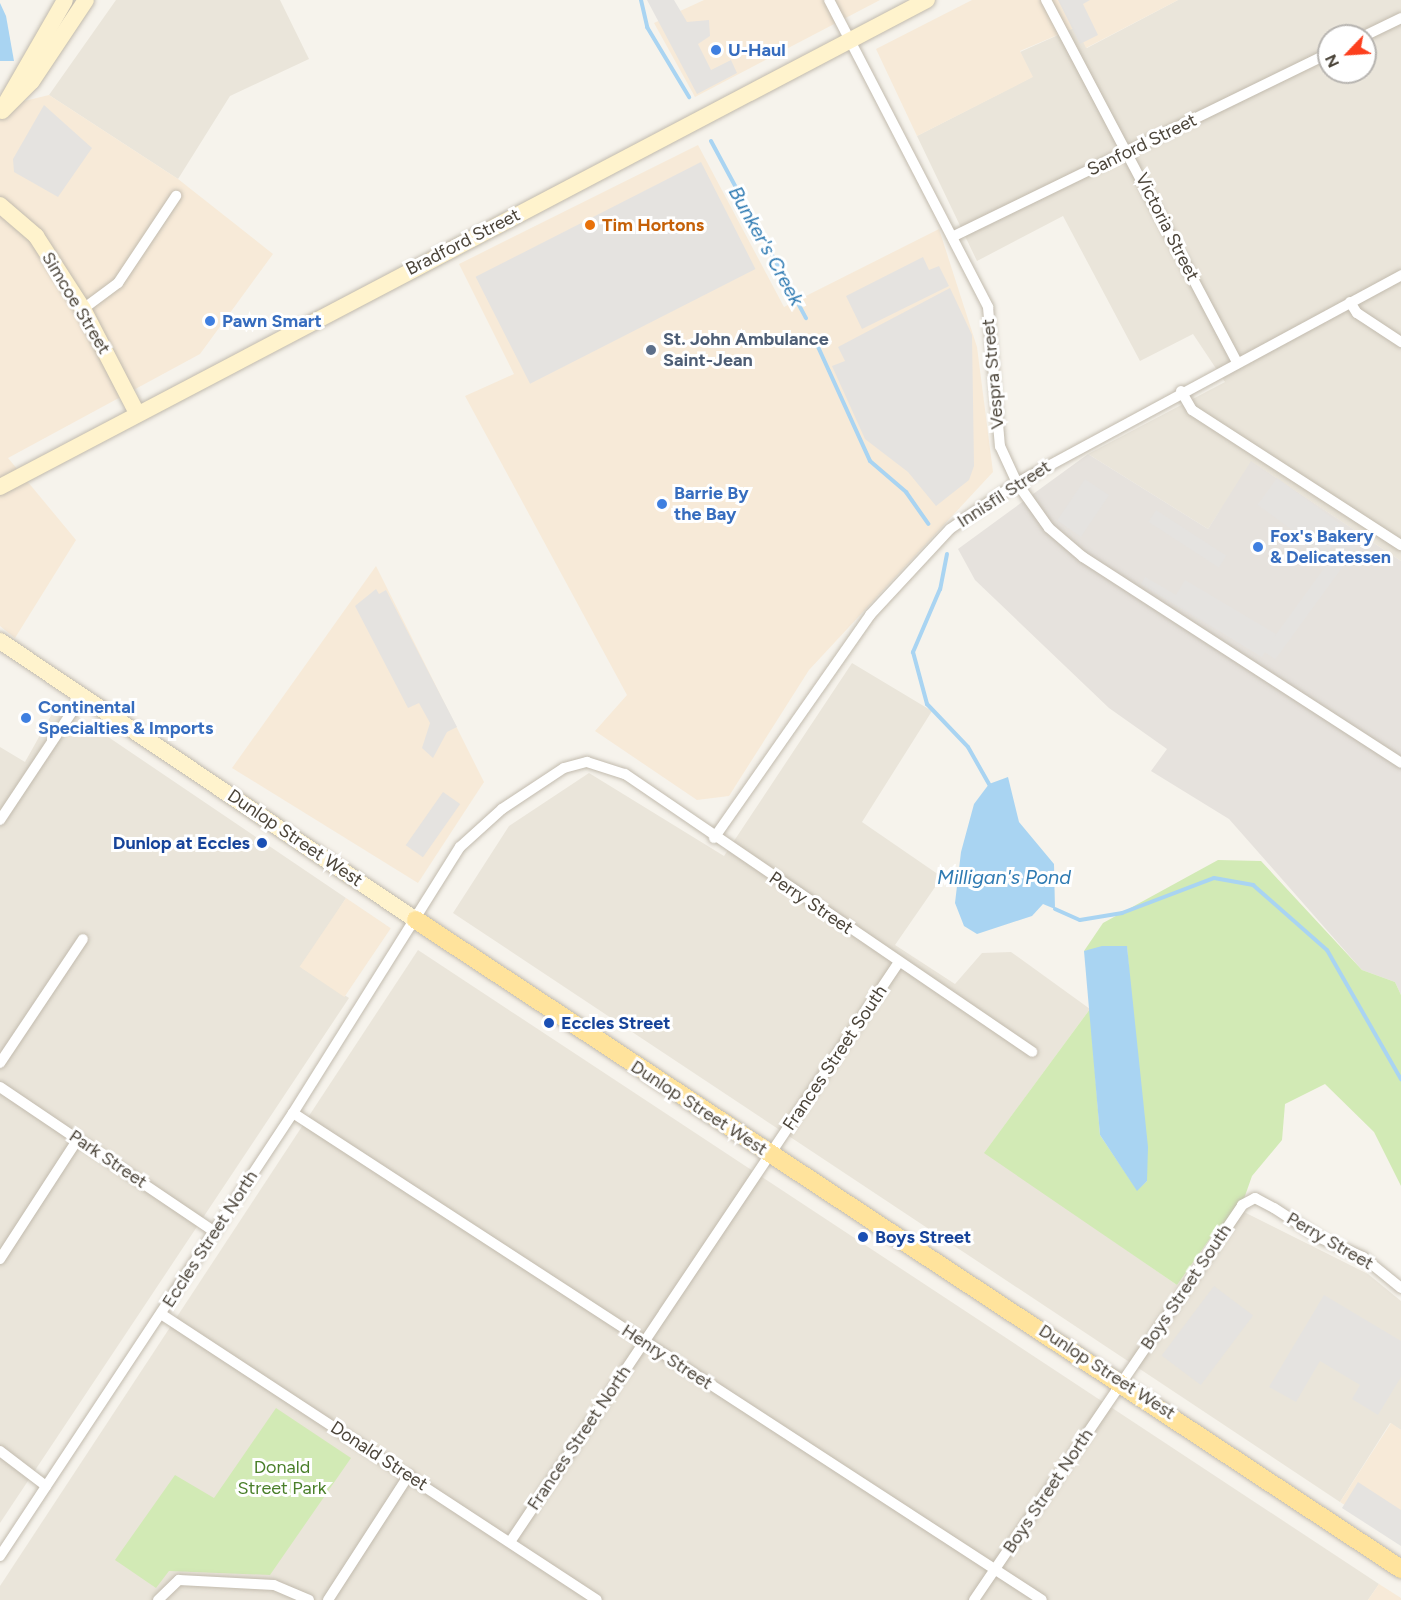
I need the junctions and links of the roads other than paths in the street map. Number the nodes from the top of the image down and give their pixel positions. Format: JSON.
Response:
{"nodes":[{"id":1,"x":65,"y":0,"type":"edge"},
{"id":2,"x":86,"y":0,"type":"edge"},
{"id":3,"x":829,"y":0,"type":"edge"},
{"id":4,"x":927,"y":0,"type":"edge"},
{"id":5,"x":1046,"y":0,"type":"edge"},
{"id":6,"x":1401,"y":18,"type":"edge"},
{"id":7,"x":1377,"y":30,"type":"edge"},
{"id":8,"x":849,"y":38,"type":"junction"},
{"id":9,"x":1317,"y":59,"type":"edge"},
{"id":10,"x":1,"y":113,"type":"edge"},
{"id":11,"x":1128,"y":152,"type":"junction"},
{"id":12,"x":176,"y":196,"type":"dead end"},
{"id":13,"x":0,"y":205,"type":"edge"},
{"id":14,"x":954,"y":236,"type":"junction"},
{"id":15,"x":1401,"y":275,"type":"edge"},
{"id":16,"x":1350,"y":302,"type":"junction"},
{"id":17,"x":83,"y":309,"type":"junction"},
{"id":18,"x":1401,"y":342,"type":"edge"},
{"id":19,"x":1236,"y":360,"type":"junction"},
{"id":20,"x":1181,"y":390,"type":"junction"},
{"id":21,"x":137,"y":413,"type":"junction"},
{"id":22,"x":1017,"y":483,"type":"junction"},
{"id":23,"x":0,"y":487,"type":"edge"},
{"id":24,"x":1401,"y":545,"type":"edge"},
{"id":25,"x":0,"y":641,"type":"edge"},
{"id":26,"x":83,"y":695,"type":"junction"},
{"id":27,"x":587,"y":762,"type":"joint"},
{"id":28,"x":1401,"y":763,"type":"edge"},
{"id":29,"x":0,"y":820,"type":"edge"},
{"id":30,"x":714,"y":838,"type":"junction"},
{"id":31,"x":416,"y":920,"type":"junction"},
{"id":32,"x":83,"y":939,"type":"dead end"},
{"id":33,"x":899,"y":962,"type":"junction"},
{"id":34,"x":1032,"y":1052,"type":"dead end"},
{"id":35,"x":0,"y":1063,"type":"edge"},
{"id":36,"x":0,"y":1087,"type":"edge"},
{"id":37,"x":293,"y":1113,"type":"junction"},
{"id":38,"x":78,"y":1139,"type":"junction"},
{"id":39,"x":770,"y":1155,"type":"junction"},
{"id":40,"x":1255,"y":1198,"type":"joint"},
{"id":41,"x":215,"y":1232,"type":"junction"},
{"id":42,"x":0,"y":1259,"type":"edge"},
{"id":43,"x":1401,"y":1288,"type":"edge"},
{"id":44,"x":160,"y":1314,"type":"junction"},
{"id":45,"x":643,"y":1342,"type":"junction"},
{"id":46,"x":1123,"y":1382,"type":"junction"},
{"id":47,"x":0,"y":1451,"type":"edge"},
{"id":48,"x":409,"y":1475,"type":"junction"},
{"id":49,"x":46,"y":1486,"type":"junction"},
{"id":50,"x":510,"y":1542,"type":"junction"},
{"id":51,"x":0,"y":1556,"type":"edge"},
{"id":52,"x":995,"y":1568,"type":"junction"},
{"id":53,"x":1401,"y":1569,"type":"edge"},
{"id":54,"x":158,"y":1600,"type":"edge"},
{"id":55,"x":309,"y":1600,"type":"edge"},
{"id":56,"x":328,"y":1600,"type":"edge"},
{"id":57,"x":597,"y":1600,"type":"edge"},
{"id":58,"x":974,"y":1600,"type":"edge"},
{"id":59,"x":1042,"y":1600,"type":"edge"}],
"edges":[{"from":1,"to":10,"type":"main road"},
{"from":2,"to":10,"type":"main road"},
{"from":3,"to":8,"type":"street","name":"Vespra Street"},
{"from":4,"to":8,"type":"main road","name":"Bradford Street"},
{"from":5,"to":11,"type":"street","name":"Victoria Street"},
{"from":6,"to":7,"type":"street"},
{"from":8,"to":14,"type":"street","name":"Vespra Street"},
{"from":8,"to":21,"type":"main road","name":"Bradford Street"},
{"from":9,"to":11,"type":"street","name":"Sanford Street"},
{"from":11,"to":14,"type":"street","name":"Sanford Street"},
{"from":11,"to":19,"type":"street","name":"Victoria Street"},
{"from":12,"to":17,"type":"street"},
{"from":13,"to":17,"type":"main road","name":"Simcoe Street"},
{"from":14,"to":22,"type":"street","name":"Vespra Street"},
{"from":15,"to":16,"type":"street","name":"Innisfil Street"},
{"from":16,"to":18,"type":"street"},
{"from":16,"to":19,"type":"street","name":"Innisfil Street"},
{"from":17,"to":21,"type":"main road","name":"Simcoe Street"},
{"from":19,"to":20,"type":"street","name":"Innisfil Street"},
{"from":20,"to":22,"type":"street","name":"Innisfil Street"},
{"from":20,"to":24,"type":"street"},
{"from":21,"to":23,"type":"main road","name":"Bradford Street"},
{"from":22,"to":28,"type":"street","name":"Vespra Street"},
{"from":22,"to":30,"type":"street","name":"Innisfil Street"},
{"from":25,"to":26,"type":"main road","name":"Dunlop Street West"},
{"from":26,"to":29,"type":"street"},
{"from":26,"to":31,"type":"main road","name":"Dunlop Street West"},
{"from":27,"to":30,"type":"street","name":"Perry Street"},
{"from":27,"to":31,"type":"street","name":"Eccles Street North"},
{"from":30,"to":33,"type":"street","name":"Perry Street"},
{"from":31,"to":37,"type":"street","name":"Eccles Street North"},
{"from":31,"to":39,"type":"main road","name":"Dunlop Street West"},
{"from":32,"to":35,"type":"street"},
{"from":33,"to":34,"type":"street","name":"Perry Street"},
{"from":33,"to":39,"type":"street","name":"Frances Street South"},
{"from":36,"to":38,"type":"street","name":"Park Street"},
{"from":37,"to":41,"type":"street","name":"Eccles Street North"},
{"from":37,"to":45,"type":"street","name":"Henry Street"},
{"from":38,"to":41,"type":"street","name":"Park Street"},
{"from":38,"to":42,"type":"street"},
{"from":39,"to":45,"type":"street","name":"Frances Street North"},
{"from":39,"to":46,"type":"main road","name":"Dunlop Street West"},
{"from":40,"to":43,"type":"street","name":"Perry Street"},
{"from":40,"to":46,"type":"street","name":"Boys Street South"},
{"from":41,"to":44,"type":"street","name":"Eccles Street North"},
{"from":44,"to":48,"type":"street","name":"Donald Street"},
{"from":44,"to":49,"type":"street","name":"Eccles Street North"},
{"from":45,"to":50,"type":"street","name":"Frances Street North"},
{"from":45,"to":52,"type":"street","name":"Henry Street"},
{"from":46,"to":52,"type":"street","name":"Boys Street North"},
{"from":46,"to":53,"type":"main road","name":"Dunlop Street West"},
{"from":47,"to":49,"type":"street"},
{"from":48,"to":50,"type":"street","name":"Donald Street"},
{"from":48,"to":56,"type":"street"},
{"from":49,"to":51,"type":"street","name":"Eccles Street North"},
{"from":50,"to":57,"type":"street","name":"Donald Street"},
{"from":52,"to":58,"type":"street","name":"Boys Street North"},
{"from":52,"to":59,"type":"street","name":"Henry Street"},
{"from":54,"to":55,"type":"street"}]}
